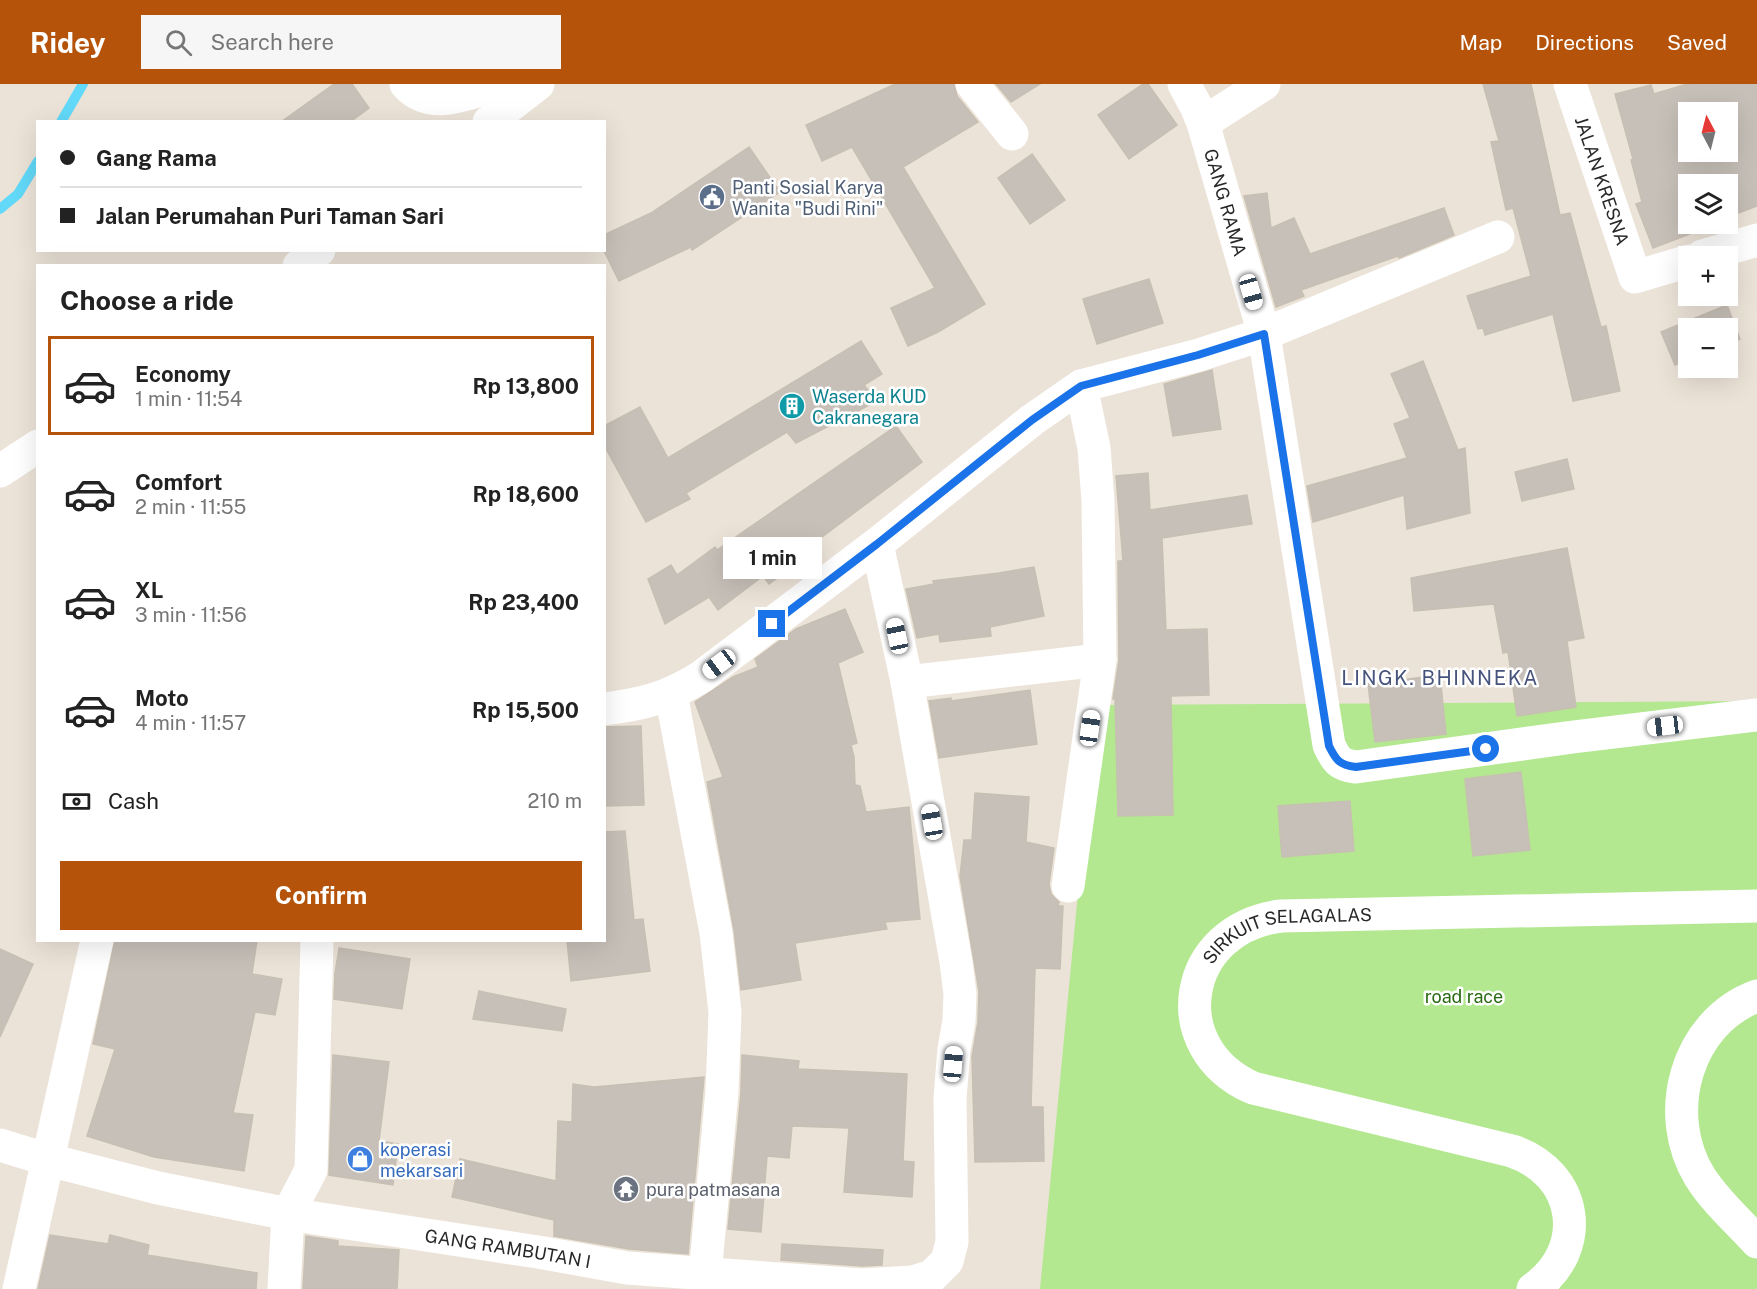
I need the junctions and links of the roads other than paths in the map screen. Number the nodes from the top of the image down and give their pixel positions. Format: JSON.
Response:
{"nodes":[{"id":1,"x":406,"y":84,"type":"edge"},
{"id":2,"x":499,"y":84,"type":"edge"},
{"id":3,"x":538,"y":84,"type":"edge"},
{"id":4,"x":972,"y":84,"type":"edge"},
{"id":5,"x":1184,"y":84,"type":"edge"},
{"id":6,"x":1264,"y":84,"type":"edge"},
{"id":7,"x":1570,"y":84,"type":"edge"},
{"id":8,"x":492,"y":120,"type":"edge"},
{"id":9,"x":1203,"y":123,"type":"junction"},
{"id":10,"x":1012,"y":134,"type":"dead end"},
{"id":11,"x":1498,"y":237,"type":"dead end"},
{"id":12,"x":1757,"y":240,"type":"edge"},
{"id":13,"x":1736,"y":246,"type":"edge"},
{"id":14,"x":316,"y":252,"type":"edge"},
{"id":15,"x":302,"y":264,"type":"edge"},
{"id":16,"x":1678,"y":266,"type":"edge"},
{"id":17,"x":1264,"y":334,"type":"junction"},
{"id":18,"x":1081,"y":386,"type":"junction"},
{"id":19,"x":36,"y":447,"type":"edge"},
{"id":20,"x":0,"y":471,"type":"edge"},
{"id":21,"x":877,"y":544,"type":"junction"},
{"id":22,"x":1100,"y":660,"type":"junction"},
{"id":23,"x":907,"y":682,"type":"junction"},
{"id":24,"x":671,"y":694,"type":"junction"},
{"id":25,"x":606,"y":709,"type":"edge"},
{"id":26,"x":1757,"y":715,"type":"edge"},
{"id":27,"x":1068,"y":886,"type":"dead end"},
{"id":28,"x":1757,"y":906,"type":"edge"},
{"id":29,"x":97,"y":942,"type":"edge"},
{"id":30,"x":317,"y":942,"type":"edge"},
{"id":31,"x":1757,"y":996,"type":"edge"},
{"id":32,"x":0,"y":1145,"type":"edge"},
{"id":33,"x":49,"y":1160,"type":"junction"},
{"id":34,"x":288,"y":1214,"type":"junction"},
{"id":35,"x":1757,"y":1242,"type":"edge"},
{"id":36,"x":705,"y":1275,"type":"junction"},
{"id":37,"x":19,"y":1289,"type":"edge"},
{"id":38,"x":284,"y":1289,"type":"edge"},
{"id":39,"x":1533,"y":1289,"type":"edge"}],
"edges":[{"from":1,"to":2,"type":"street"},
{"from":3,"to":8,"type":"street"},
{"from":4,"to":10,"type":"street"},
{"from":5,"to":9,"type":"street","name":"GANG RAMA"},
{"from":6,"to":9,"type":"street"},
{"from":7,"to":16,"type":"street","name":"JALAN KRESNA"},
{"from":9,"to":17,"type":"street","name":"GANG RAMA"},
{"from":11,"to":17,"type":"street"},
{"from":12,"to":13,"type":"street"},
{"from":14,"to":15,"type":"street"},
{"from":17,"to":18,"type":"street"},
{"from":17,"to":26,"type":"street","name":"GANG RAMA"},
{"from":18,"to":21,"type":"street"},
{"from":18,"to":22,"type":"street"},
{"from":19,"to":20,"type":"street"},
{"from":21,"to":23,"type":"street"},
{"from":21,"to":24,"type":"street"},
{"from":22,"to":23,"type":"street"},
{"from":22,"to":27,"type":"street"},
{"from":23,"to":36,"type":"street","name":"GANG RAMBUTAN I"},
{"from":24,"to":25,"type":"street"},
{"from":24,"to":36,"type":"street"},
{"from":28,"to":39,"type":"street","name":"SIRKUIT SELAGALAS"},
{"from":29,"to":33,"type":"street"},
{"from":30,"to":34,"type":"street"},
{"from":31,"to":35,"type":"street"},
{"from":32,"to":33,"type":"street","name":"GANG RAMBUTAN I"},
{"from":33,"to":34,"type":"street","name":"GANG RAMBUTAN I"},
{"from":33,"to":37,"type":"street"},
{"from":34,"to":36,"type":"street","name":"GANG RAMBUTAN I"},
{"from":34,"to":38,"type":"street"}]}
